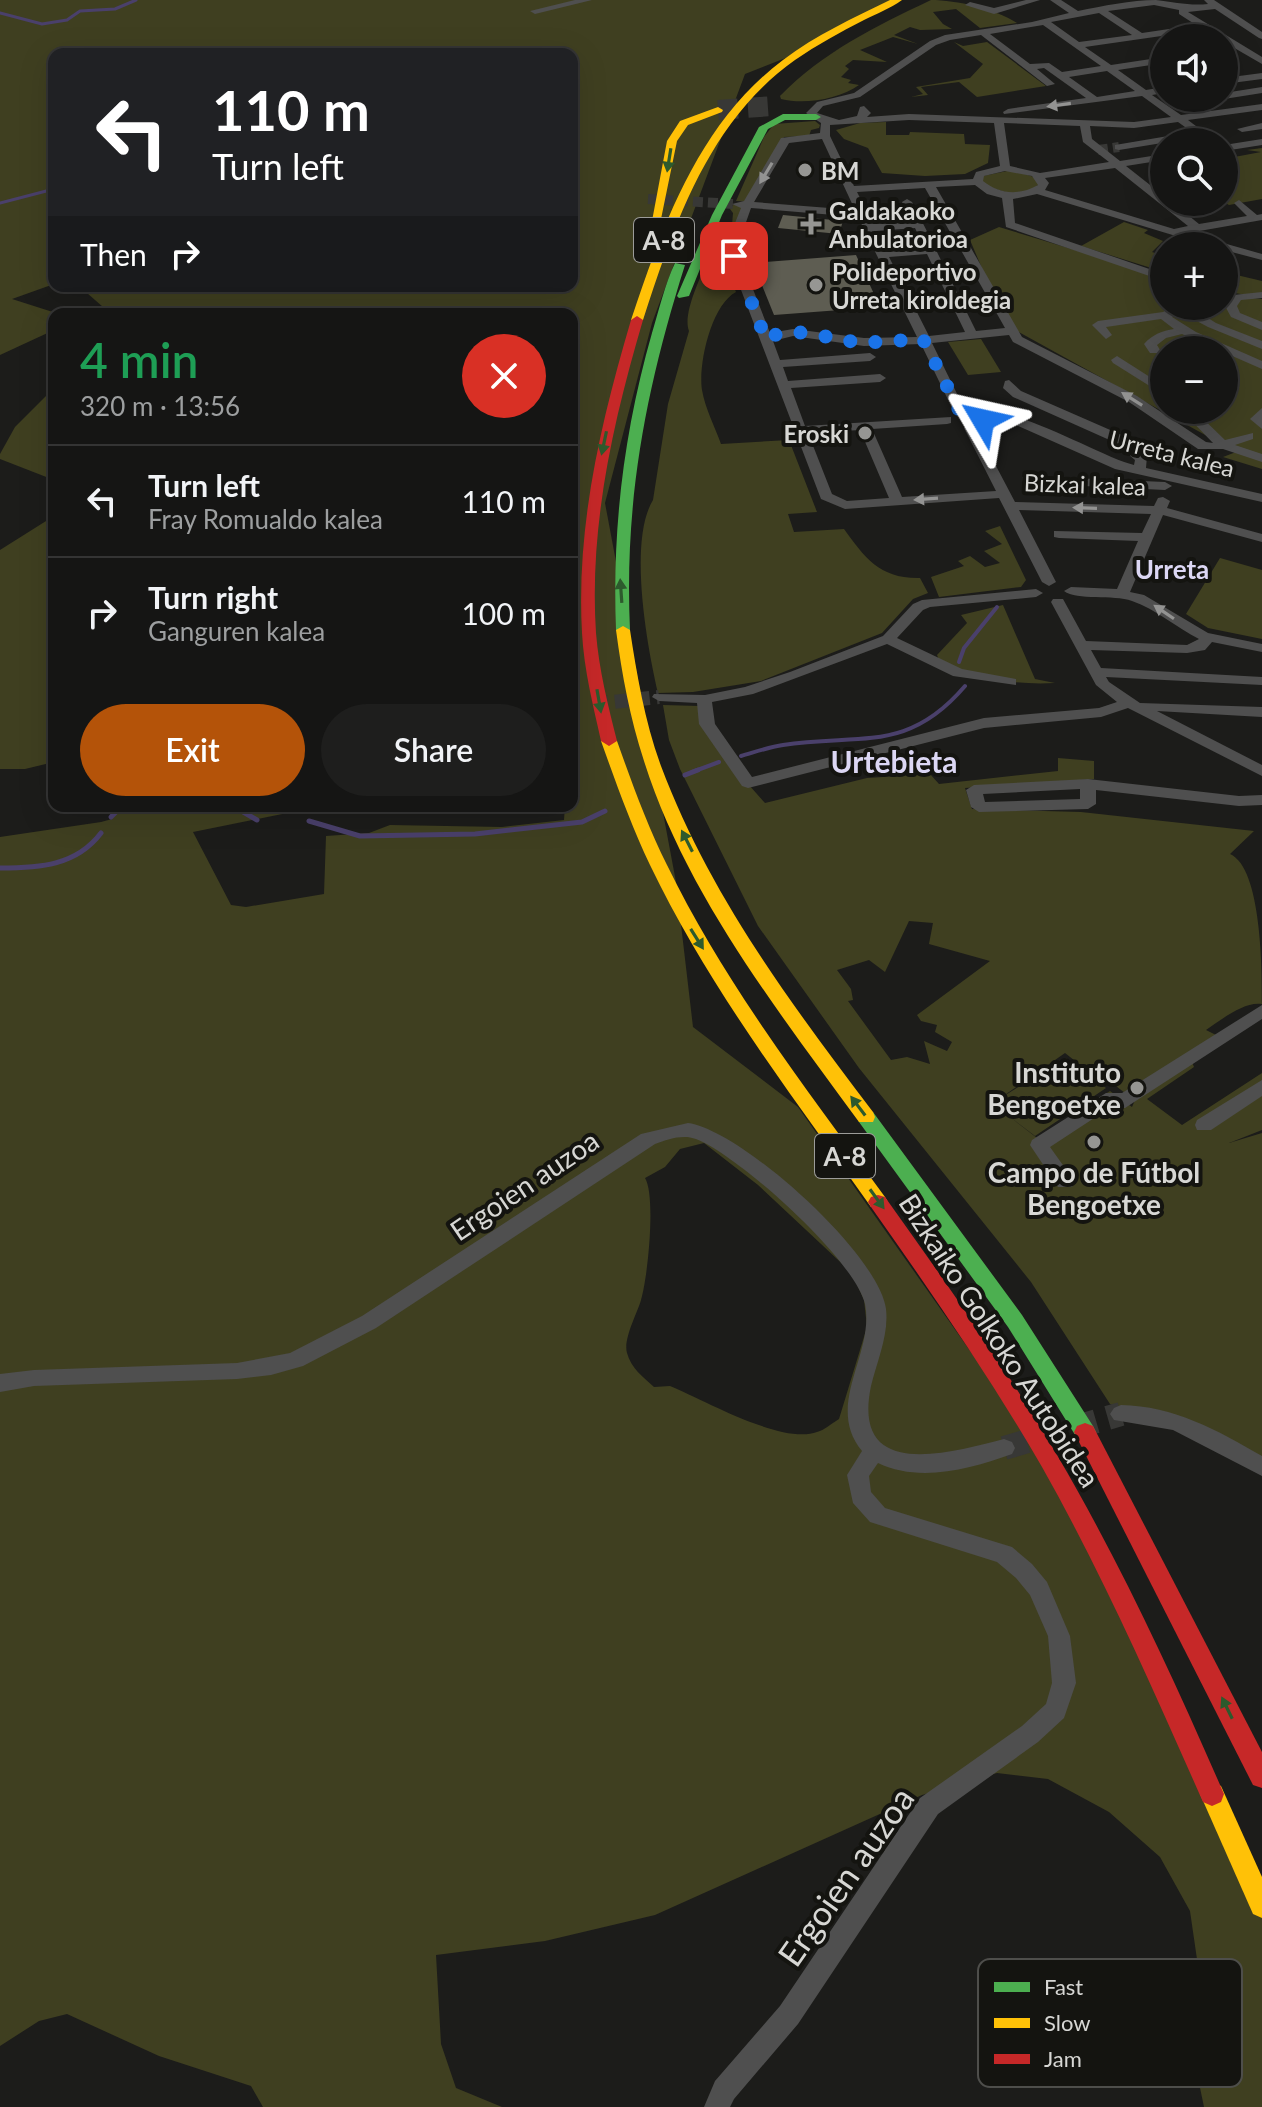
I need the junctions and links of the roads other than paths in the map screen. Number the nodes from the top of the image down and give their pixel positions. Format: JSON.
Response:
{"nodes":[{"id":1,"x":588,"y":0,"type":"edge"},
{"id":2,"x":897,"y":0,"type":"edge"},
{"id":3,"x":918,"y":0,"type":"edge"},
{"id":4,"x":1036,"y":0,"type":"edge"},
{"id":5,"x":1055,"y":0,"type":"edge"},
{"id":6,"x":1135,"y":2,"type":"edge"},
{"id":7,"x":970,"y":5,"type":"dead end"},
{"id":8,"x":1151,"y":5,"type":"junction"},
{"id":9,"x":1215,"y":5,"type":"edge"},
{"id":10,"x":1101,"y":10,"type":"junction"},
{"id":11,"x":535,"y":11,"type":"dead end"},
{"id":12,"x":1182,"y":12,"type":"junction"},
{"id":13,"x":1077,"y":14,"type":"junction"},
{"id":14,"x":1045,"y":22,"type":"junction"},
{"id":15,"x":1178,"y":24,"type":"edge"},
{"id":16,"x":1200,"y":24,"type":"edge"},
{"id":17,"x":981,"y":31,"type":"junction"},
{"id":18,"x":1150,"y":35,"type":"edge"},
{"id":19,"x":1140,"y":36,"type":"junction"},
{"id":20,"x":1262,"y":36,"type":"edge"},
{"id":21,"x":1077,"y":45,"type":"junction"},
{"id":22,"x":1238,"y":47,"type":"edge"},
{"id":23,"x":1238,"y":49,"type":"edge"},
{"id":24,"x":1242,"y":49,"type":"junction"},
{"id":25,"x":1259,"y":57,"type":"edge"},
{"id":26,"x":1150,"y":62,"type":"edge"},
{"id":27,"x":1028,"y":67,"type":"junction"},
{"id":28,"x":1110,"y":68,"type":"junction"},
{"id":29,"x":1061,"y":75,"type":"junction"},
{"id":30,"x":1262,"y":76,"type":"edge"},
{"id":31,"x":1238,"y":79,"type":"edge"},
{"id":32,"x":1072,"y":83,"type":"junction"},
{"id":33,"x":1262,"y":90,"type":"edge"},
{"id":34,"x":1150,"y":91,"type":"edge"},
{"id":35,"x":1144,"y":92,"type":"junction"},
{"id":36,"x":1238,"y":94,"type":"edge"},
{"id":37,"x":765,"y":96,"type":"junction"},
{"id":38,"x":1095,"y":100,"type":"junction"},
{"id":39,"x":860,"y":104,"type":"junction"},
{"id":40,"x":1262,"y":107,"type":"edge"},
{"id":41,"x":721,"y":116,"type":"junction"},
{"id":42,"x":909,"y":117,"type":"junction"},
{"id":43,"x":1180,"y":119,"type":"junction"},
{"id":44,"x":994,"y":120,"type":"junction"},
{"id":45,"x":821,"y":122,"type":"junction"},
{"id":46,"x":852,"y":122,"type":"junction"},
{"id":47,"x":1084,"y":123,"type":"junction"},
{"id":48,"x":1262,"y":126,"type":"edge"},
{"id":49,"x":1193,"y":128,"type":"edge"},
{"id":50,"x":1242,"y":129,"type":"dead end"},
{"id":51,"x":1150,"y":142,"type":"edge"},
{"id":52,"x":1261,"y":143,"type":"edge"},
{"id":53,"x":1238,"y":146,"type":"edge"},
{"id":54,"x":1119,"y":147,"type":"tunnel mouth"},
{"id":55,"x":1150,"y":159,"type":"edge"},
{"id":56,"x":1118,"y":165,"type":"junction"},
{"id":57,"x":1005,"y":168,"type":"junction"},
{"id":58,"x":1039,"y":176,"type":"junction"},
{"id":59,"x":977,"y":182,"type":"junction"},
{"id":60,"x":929,"y":185,"type":"junction"},
{"id":61,"x":850,"y":189,"type":"junction"},
{"id":62,"x":1037,"y":191,"type":"junction"},
{"id":63,"x":1150,"y":191,"type":"edge"},
{"id":64,"x":1007,"y":195,"type":"junction"},
{"id":65,"x":907,"y":202,"type":"dead end"},
{"id":66,"x":1239,"y":203,"type":"dead end"},
{"id":67,"x":740,"y":205,"type":"junction"},
{"id":68,"x":862,"y":214,"type":"junction"},
{"id":69,"x":1182,"y":216,"type":"edge"},
{"id":70,"x":1257,"y":218,"type":"edge"},
{"id":71,"x":918,"y":225,"type":"junction"},
{"id":72,"x":1194,"y":225,"type":"dead end"},
{"id":73,"x":869,"y":228,"type":"junction"},
{"id":74,"x":1172,"y":232,"type":"joint"},
{"id":75,"x":960,"y":241,"type":"junction"},
{"id":76,"x":931,"y":250,"type":"junction"},
{"id":77,"x":1238,"y":250,"type":"edge"},
{"id":78,"x":881,"y":254,"type":"junction"},
{"id":79,"x":1262,"y":257,"type":"edge"},
{"id":80,"x":1150,"y":273,"type":"edge"},
{"id":81,"x":1262,"y":295,"type":"edge"},
{"id":82,"x":1238,"y":296,"type":"edge"},
{"id":83,"x":1238,"y":299,"type":"edge"},
{"id":84,"x":1262,"y":308,"type":"edge"},
{"id":85,"x":1238,"y":316,"type":"edge"},
{"id":86,"x":1150,"y":317,"type":"edge"},
{"id":87,"x":1169,"y":320,"type":"edge"},
{"id":88,"x":1204,"y":320,"type":"edge"},
{"id":89,"x":1262,"y":326,"type":"edge"},
{"id":90,"x":1184,"y":330,"type":"junction"},
{"id":91,"x":1010,"y":331,"type":"junction"},
{"id":92,"x":972,"y":334,"type":"junction"},
{"id":93,"x":1106,"y":335,"type":"dead end"},
{"id":94,"x":1161,"y":336,"type":"edge"},
{"id":95,"x":1194,"y":336,"type":"edge"},
{"id":96,"x":923,"y":339,"type":"junction"},
{"id":97,"x":766,"y":340,"type":"junction"},
{"id":98,"x":1262,"y":345,"type":"edge"},
{"id":99,"x":870,"y":357,"type":"dead end"},
{"id":100,"x":1238,"y":358,"type":"edge"},
{"id":101,"x":1117,"y":360,"type":"dead end"},
{"id":102,"x":775,"y":364,"type":"junction"},
{"id":103,"x":1262,"y":365,"type":"edge"},
{"id":104,"x":623,"y":367,"type":"junction"},
{"id":105,"x":647,"y":376,"type":"junction"},
{"id":106,"x":880,"y":378,"type":"dead end"},
{"id":107,"x":1150,"y":382,"type":"edge"},
{"id":108,"x":1009,"y":384,"type":"dead end"},
{"id":109,"x":784,"y":385,"type":"junction"},
{"id":110,"x":959,"y":410,"type":"junction"},
{"id":111,"x":982,"y":417,"type":"junction"},
{"id":112,"x":947,"y":420,"type":"junction"},
{"id":113,"x":1257,"y":423,"type":"edge"},
{"id":114,"x":1198,"y":424,"type":"edge"},
{"id":115,"x":864,"y":425,"type":"junction"},
{"id":116,"x":970,"y":428,"type":"junction"},
{"id":117,"x":801,"y":430,"type":"junction"},
{"id":118,"x":1223,"y":445,"type":"junction"},
{"id":119,"x":1262,"y":458,"type":"edge"},
{"id":120,"x":1139,"y":469,"type":"junction"},
{"id":121,"x":1156,"y":473,"type":"junction"},
{"id":122,"x":1027,"y":480,"type":"dead end"},
{"id":123,"x":1165,"y":486,"type":"junction"},
{"id":124,"x":1262,"y":498,"type":"edge"},
{"id":125,"x":1007,"y":500,"type":"junction"},
{"id":126,"x":897,"y":501,"type":"junction"},
{"id":127,"x":1159,"y":510,"type":"junction"},
{"id":128,"x":1059,"y":534,"type":"dead end"},
{"id":129,"x":1148,"y":537,"type":"junction"},
{"id":130,"x":1262,"y":538,"type":"edge"},
{"id":131,"x":1049,"y":582,"type":"junction"},
{"id":132,"x":1071,"y":591,"type":"junction"},
{"id":133,"x":1036,"y":593,"type":"junction"},
{"id":134,"x":1122,"y":593,"type":"junction"},
{"id":135,"x":1058,"y":602,"type":"junction"},
{"id":136,"x":1209,"y":637,"type":"junction"},
{"id":137,"x":888,"y":639,"type":"junction"},
{"id":138,"x":1080,"y":645,"type":"junction"},
{"id":139,"x":1262,"y":648,"type":"edge"},
{"id":140,"x":1095,"y":672,"type":"junction"},
{"id":141,"x":1262,"y":681,"type":"edge"},
{"id":142,"x":1011,"y":682,"type":"dead end"},
{"id":143,"x":659,"y":697,"type":"tunnel mouth"},
{"id":144,"x":705,"y":699,"type":"junction"},
{"id":145,"x":1131,"y":704,"type":"junction"},
{"id":146,"x":1262,"y":712,"type":"edge"},
{"id":147,"x":1262,"y":771,"type":"edge"},
{"id":148,"x":1262,"y":800,"type":"edge"},
{"id":149,"x":979,"y":807,"type":"dead end"},
{"id":150,"x":1260,"y":1013,"type":"edge"},
{"id":151,"x":1262,"y":1087,"type":"edge"},
{"id":152,"x":1204,"y":1125,"type":"dead end"},
{"id":153,"x":1065,"y":1182,"type":"dead end"},
{"id":154,"x":0,"y":1383,"type":"edge"},
{"id":155,"x":1121,"y":1414,"type":"tunnel mouth"},
{"id":156,"x":1004,"y":1448,"type":"tunnel mouth"},
{"id":157,"x":874,"y":1451,"type":"junction"},
{"id":158,"x":1262,"y":1467,"type":"edge"},
{"id":159,"x":1262,"y":1777,"type":"edge"},
{"id":160,"x":1262,"y":1905,"type":"edge"},
{"id":161,"x":717,"y":2107,"type":"edge"}],
"edges":[{"from":1,"to":11,"type":"street"},
{"from":2,"to":37,"type":"highway","name":"Bizkaiko Golkoko Autobidea","number":"A-8"},
{"from":3,"to":37,"type":"highway","name":"Bizkaiko Golkoko Autobidea","number":"A-8"},
{"from":4,"to":7,"type":"street"},
{"from":5,"to":13,"type":"street"},
{"from":6,"to":8,"type":"street"},
{"from":6,"to":9,"type":"street"},
{"from":6,"to":10,"type":"street"},
{"from":8,"to":12,"type":"street"},
{"from":8,"to":15,"type":"street"},
{"from":9,"to":12,"type":"street"},
{"from":9,"to":20,"type":"street"},
{"from":10,"to":13,"type":"street"},
{"from":10,"to":19,"type":"street"},
{"from":12,"to":16,"type":"street"},
{"from":13,"to":14,"type":"street"},
{"from":14,"to":17,"type":"street"},
{"from":14,"to":21,"type":"street"},
{"from":17,"to":27,"type":"street"},
{"from":17,"to":39,"type":"street"},
{"from":18,"to":19,"type":"street"},
{"from":19,"to":21,"type":"street"},
{"from":21,"to":28,"type":"street"},
{"from":22,"to":24,"type":"street"},
{"from":23,"to":24,"type":"street"},
{"from":24,"to":25,"type":"street"},
{"from":26,"to":28,"type":"street"},
{"from":27,"to":29,"type":"street"},
{"from":27,"to":32,"type":"street"},
{"from":28,"to":29,"type":"street"},
{"from":28,"to":35,"type":"street"},
{"from":29,"to":32,"type":"street"},
{"from":30,"to":31,"type":"street"},
{"from":32,"to":38,"type":"street"},
{"from":33,"to":36,"type":"street"},
{"from":34,"to":35,"type":"street"},
{"from":35,"to":38,"type":"street"},
{"from":35,"to":43,"type":"street"},
{"from":37,"to":41,"type":"highway","name":"Bizkaiko Golkoko Autobidea","number":"A-8"},
{"from":37,"to":45,"type":"highway"},
{"from":37,"to":105,"type":"highway","name":"Bizkaiko Golkoko Autobidea","number":"A-8"},
{"from":38,"to":44,"type":"street","one_way":true},
{"from":39,"to":42,"type":"street"},
{"from":39,"to":45,"type":"street"},
{"from":39,"to":46,"type":"street"},
{"from":40,"to":43,"type":"street"},
{"from":41,"to":104,"type":"highway","name":"Bizkaiko Golkoko Autobidea","number":"A-8"},
{"from":41,"to":104,"type":"highway","one_way":true},
{"from":42,"to":44,"type":"street"},
{"from":42,"to":46,"type":"street"},
{"from":43,"to":47,"type":"street"},
{"from":43,"to":49,"type":"street"},
{"from":44,"to":47,"type":"street"},
{"from":44,"to":57,"type":"street"},
{"from":45,"to":46,"type":"street"},
{"from":45,"to":61,"type":"street"},
{"from":45,"to":67,"type":"street","one_way":true},
{"from":45,"to":105,"type":"highway"},
{"from":47,"to":56,"type":"street"},
{"from":48,"to":50,"type":"street"},
{"from":51,"to":54,"type":"street"},
{"from":52,"to":53,"type":"street"},
{"from":55,"to":56,"type":"street"},
{"from":56,"to":58,"type":"street"},
{"from":56,"to":63,"type":"street"},
{"from":57,"to":58,"type":"street"},
{"from":57,"to":59,"type":"street"},
{"from":58,"to":62,"type":"street"},
{"from":59,"to":60,"type":"street"},
{"from":59,"to":64,"type":"street"},
{"from":60,"to":61,"type":"street"},
{"from":60,"to":75,"type":"street"},
{"from":61,"to":68,"type":"street"},
{"from":62,"to":64,"type":"street"},
{"from":62,"to":74,"type":"street"},
{"from":64,"to":80,"type":"street"},
{"from":65,"to":71,"type":"street"},
{"from":66,"to":70,"type":"street"},
{"from":67,"to":68,"type":"street"},
{"from":67,"to":97,"type":"street"},
{"from":68,"to":73,"type":"street"},
{"from":69,"to":72,"type":"street"},
{"from":70,"to":74,"type":"street"},
{"from":71,"to":73,"type":"street"},
{"from":71,"to":76,"type":"street"},
{"from":73,"to":78,"type":"street"},
{"from":75,"to":76,"type":"street"},
{"from":75,"to":91,"type":"street"},
{"from":76,"to":78,"type":"street"},
{"from":76,"to":92,"type":"street"},
{"from":77,"to":79,"type":"street"},
{"from":78,"to":96,"type":"street"},
{"from":81,"to":82,"type":"street"},
{"from":83,"to":84,"type":"street"},
{"from":85,"to":89,"type":"street"},
{"from":86,"to":93,"type":"street"},
{"from":87,"to":90,"type":"street"},
{"from":88,"to":98,"type":"street"},
{"from":90,"to":94,"type":"street"},
{"from":90,"to":95,"type":"street"},
{"from":91,"to":92,"type":"street"},
{"from":118,"to":91,"type":"street","one_way":true},
{"from":92,"to":96,"type":"street"},
{"from":96,"to":97,"type":"street"},
{"from":96,"to":110,"type":"street"},
{"from":97,"to":102,"type":"street"},
{"from":99,"to":102,"type":"street"},
{"from":100,"to":103,"type":"street"},
{"from":101,"to":107,"type":"street"},
{"from":102,"to":109,"type":"street"},
{"from":104,"to":160,"type":"highway","name":"Bizkaiko Golkoko Autobidea","number":"A-8","one_way":true},
{"from":159,"to":105,"type":"highway","name":"Bizkaiko Golkoko Autobidea","number":"A-8","one_way":true},
{"from":106,"to":109,"type":"street"},
{"from":108,"to":120,"type":"street"},
{"from":109,"to":117,"type":"street"},
{"from":110,"to":111,"type":"street"},
{"from":110,"to":112,"type":"street"},
{"from":111,"to":116,"type":"street"},
{"from":111,"to":120,"type":"street","name":"Urreta kalea"},
{"from":112,"to":115,"type":"street"},
{"from":112,"to":116,"type":"street"},
{"from":113,"to":118,"type":"street"},
{"from":114,"to":118,"type":"street"},
{"from":115,"to":117,"type":"street"},
{"from":115,"to":126,"type":"street"},
{"from":116,"to":125,"type":"street","name":"Bizkai kalea"},
{"from":117,"to":126,"type":"street"},
{"from":118,"to":119,"type":"street"},
{"from":120,"to":121,"type":"street","name":"Urreta kalea"},
{"from":121,"to":123,"type":"street"},
{"from":121,"to":124,"type":"street","name":"Urreta kalea"},
{"from":122,"to":123,"type":"street","name":"Bizkai kalea"},
{"from":123,"to":127,"type":"street"},
{"from":125,"to":126,"type":"street","one_way":true},
{"from":127,"to":125,"type":"street","name":"Bizkai kalea","one_way":true},
{"from":125,"to":131,"type":"street","name":"Bizkai kalea"},
{"from":127,"to":129,"type":"street"},
{"from":127,"to":130,"type":"street","name":"Bizkai kalea"},
{"from":128,"to":129,"type":"street","name":"Bizkai kalea"},
{"from":129,"to":134,"type":"street"},
{"from":131,"to":132,"type":"street"},
{"from":131,"to":133,"type":"street"},
{"from":132,"to":134,"type":"street"},
{"from":132,"to":135,"type":"street"},
{"from":133,"to":135,"type":"street"},
{"from":133,"to":137,"type":"street"},
{"from":136,"to":134,"type":"street","one_way":true},
{"from":135,"to":138,"type":"street"},
{"from":136,"to":138,"type":"street"},
{"from":136,"to":139,"type":"street"},
{"from":137,"to":142,"type":"street"},
{"from":137,"to":144,"type":"street"},
{"from":138,"to":140,"type":"street"},
{"from":140,"to":141,"type":"street"},
{"from":140,"to":145,"type":"street"},
{"from":143,"to":144,"type":"street"},
{"from":144,"to":145,"type":"street"},
{"from":145,"to":146,"type":"street"},
{"from":145,"to":147,"type":"street"},
{"from":148,"to":149,"type":"street"},
{"from":150,"to":153,"type":"street"},
{"from":151,"to":152,"type":"street"},
{"from":154,"to":157,"type":"street","name":"Ergoien auzoa"},
{"from":155,"to":158,"type":"street"},
{"from":156,"to":157,"type":"street"},
{"from":157,"to":161,"type":"street","name":"Ergoien auzoa"}]}
